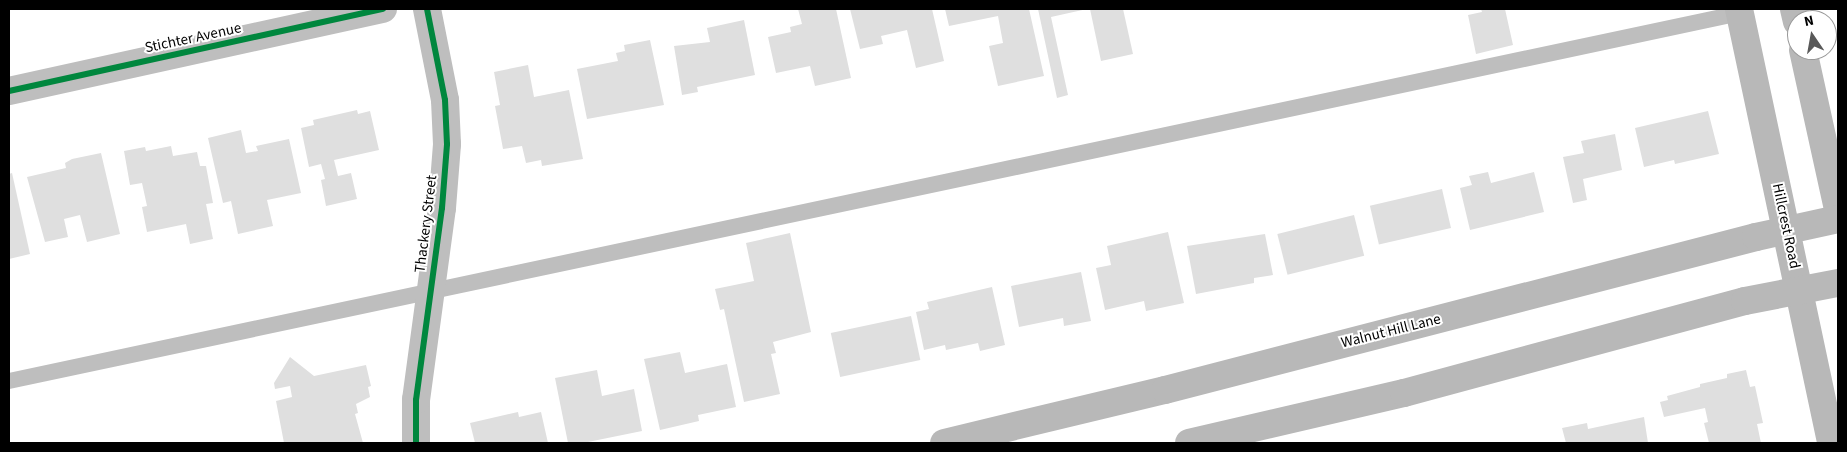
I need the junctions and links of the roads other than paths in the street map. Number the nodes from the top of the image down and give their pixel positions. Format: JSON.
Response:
{"nodes":[{"id":1,"x":383,"y":9,"type":"edge"},
{"id":2,"x":426,"y":9,"type":"edge"},
{"id":3,"x":1739,"y":11,"type":"edge"},
{"id":4,"x":1805,"y":60,"type":"edge"},
{"id":5,"x":9,"y":91,"type":"edge"},
{"id":6,"x":1838,"y":209,"type":"edge"},
{"id":7,"x":1838,"y":219,"type":"edge"},
{"id":8,"x":1788,"y":230,"type":"junction"},
{"id":9,"x":1838,"y":282,"type":"edge"},
{"id":10,"x":1799,"y":290,"type":"junction"},
{"id":11,"x":431,"y":292,"type":"junction"},
{"id":12,"x":9,"y":380,"type":"edge"},
{"id":13,"x":416,"y":443,"type":"edge"},
{"id":14,"x":944,"y":443,"type":"edge"},
{"id":15,"x":1189,"y":443,"type":"edge"},
{"id":16,"x":1831,"y":443,"type":"edge"}],
"edges":[{"from":1,"to":5,"type":"street","name":"Stichter Avenue"},
{"from":2,"to":11,"type":"street","name":"Thackery Street"},
{"from":3,"to":8,"type":"main road","name":"Hillcrest Road"},
{"from":3,"to":11,"type":"lane"},
{"from":4,"to":6,"type":"main road"},
{"from":7,"to":8,"type":"main road","name":"Walnut Hill Lane"},
{"from":8,"to":10,"type":"main road","name":"Hillcrest Road"},
{"from":8,"to":14,"type":"main road","name":"Walnut Hill Lane"},
{"from":9,"to":10,"type":"main road"},
{"from":10,"to":15,"type":"main road"},
{"from":10,"to":16,"type":"main road","name":"Hillcrest Road"},
{"from":11,"to":12,"type":"lane"},
{"from":11,"to":13,"type":"street","name":"Thackery Street"}]}
